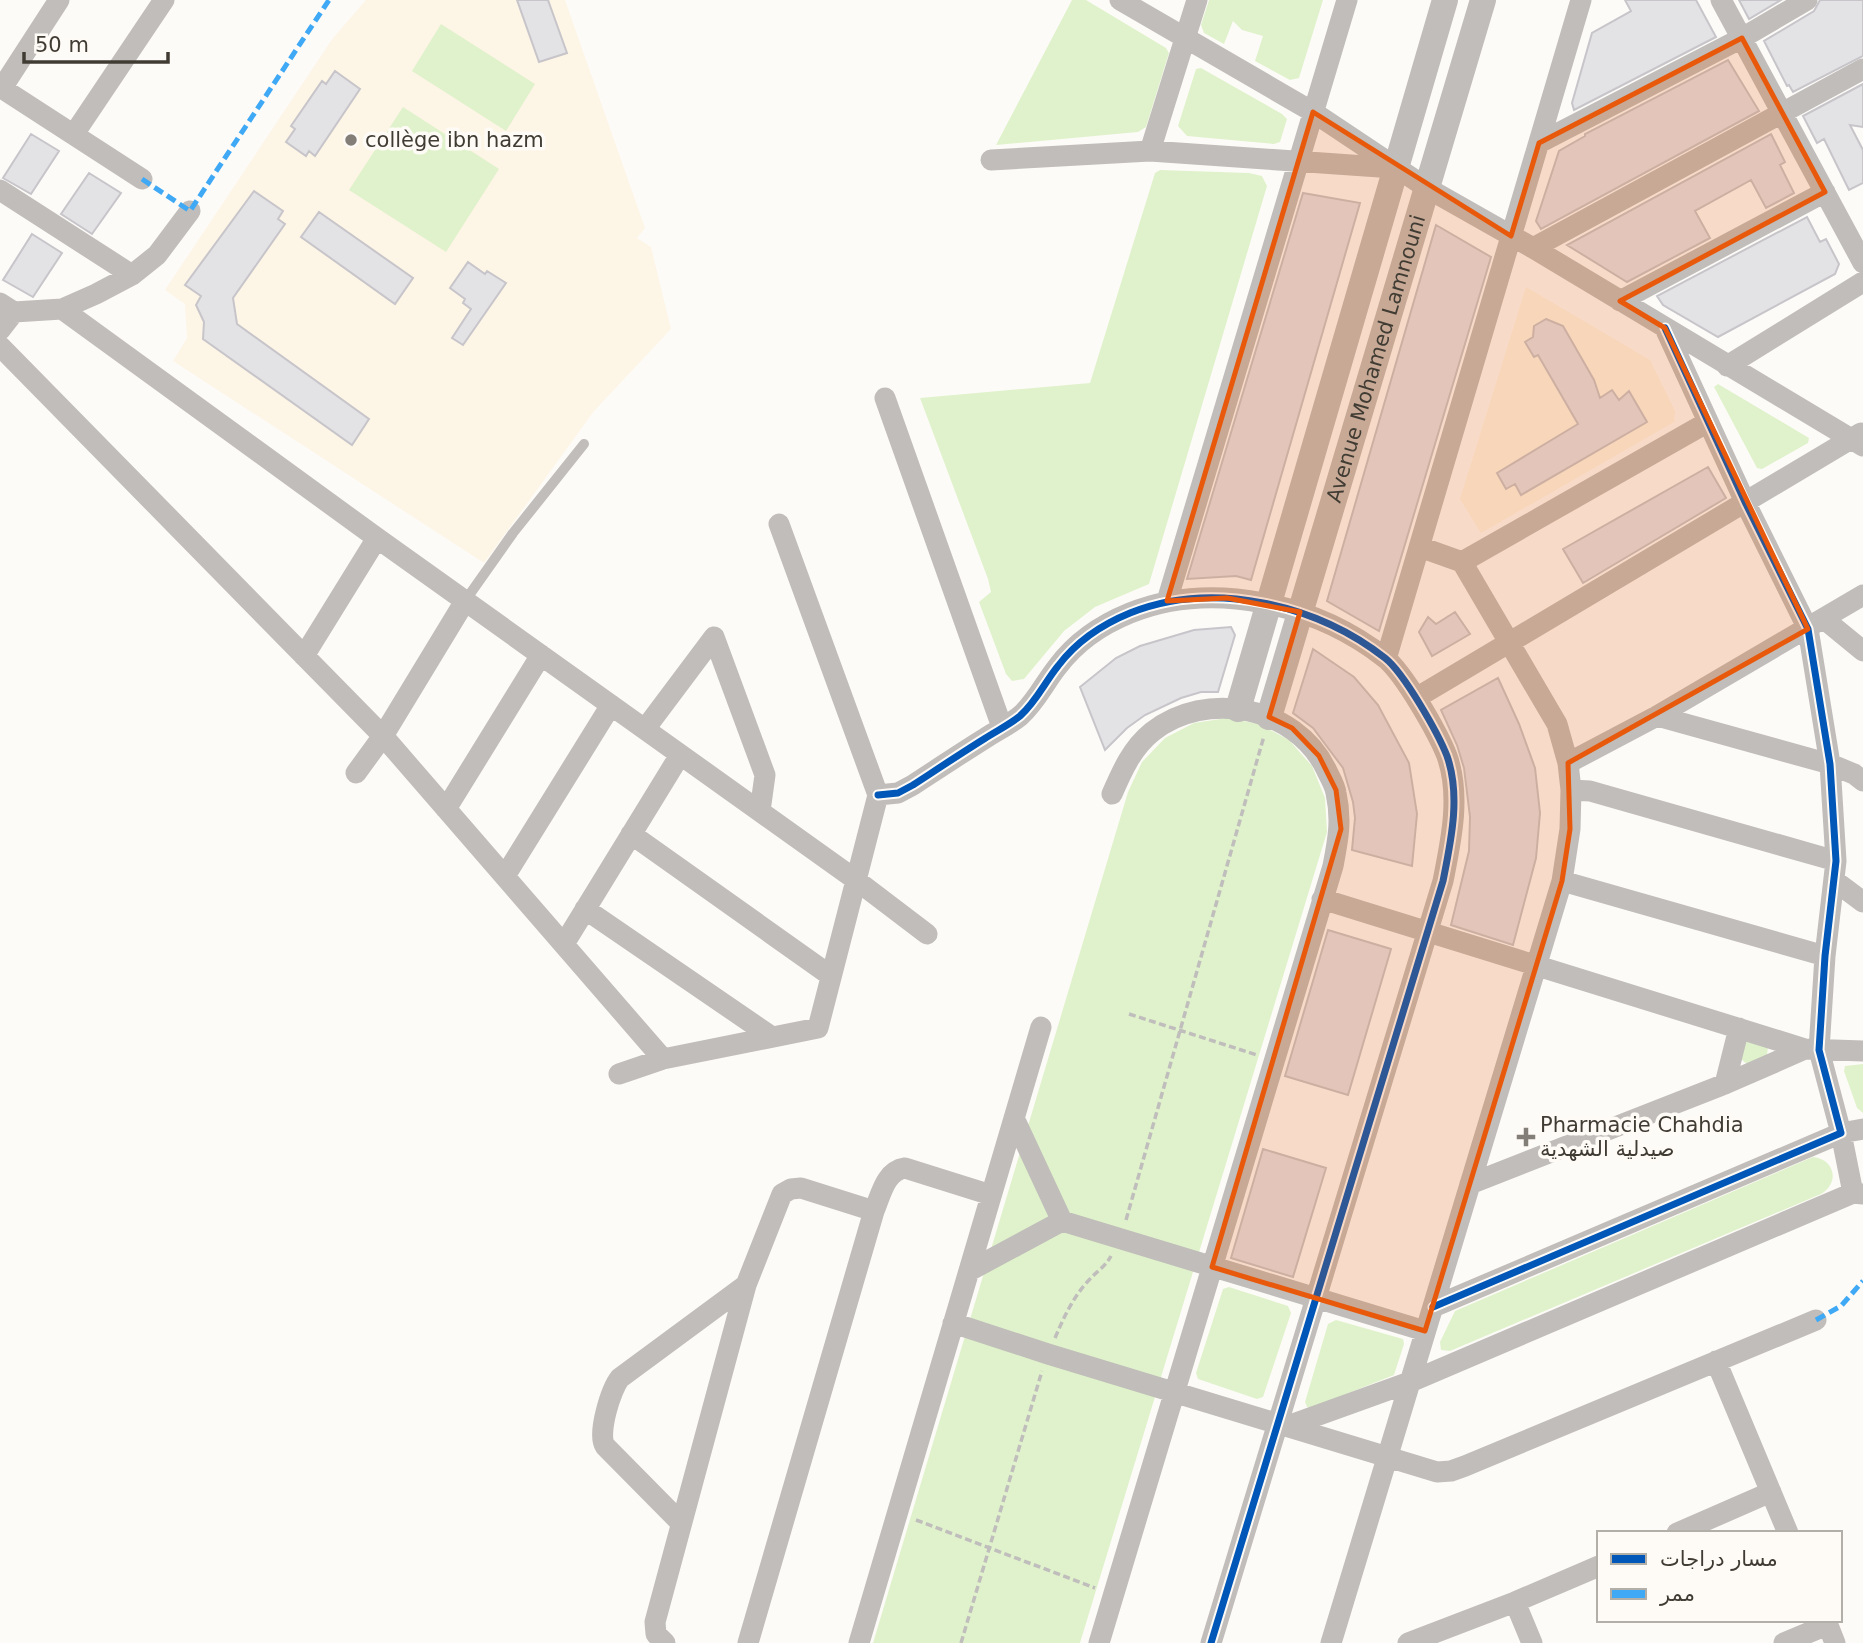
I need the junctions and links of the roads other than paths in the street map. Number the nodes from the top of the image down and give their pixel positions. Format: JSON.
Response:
{"nodes":[{"id":1,"x":60,"y":0,"type":"edge"},
{"id":2,"x":164,"y":0,"type":"edge"},
{"id":3,"x":1120,"y":0,"type":"edge"},
{"id":4,"x":1197,"y":0,"type":"edge"},
{"id":5,"x":1347,"y":0,"type":"edge"},
{"id":6,"x":1445,"y":0,"type":"edge"},
{"id":7,"x":1483,"y":0,"type":"edge"},
{"id":8,"x":1581,"y":0,"type":"edge"},
{"id":9,"x":1721,"y":0,"type":"edge"},
{"id":10,"x":1807,"y":0,"type":"edge"},
{"id":11,"x":1742,"y":38,"type":"junction"},
{"id":12,"x":1185,"y":40,"type":"junction"},
{"id":13,"x":1863,"y":69,"type":"edge"},
{"id":14,"x":1,"y":88,"type":"edge"},
{"id":15,"x":1313,"y":112,"type":"junction"},
{"id":16,"x":1782,"y":113,"type":"junction"},
{"id":17,"x":74,"y":134,"type":"junction"},
{"id":18,"x":1539,"y":143,"type":"junction"},
{"id":19,"x":1150,"y":151,"type":"junction"},
{"id":20,"x":991,"y":160,"type":"dead end"},
{"id":21,"x":1298,"y":161,"type":"junction"},
{"id":22,"x":1396,"y":168,"type":"junction"},
{"id":23,"x":142,"y":179,"type":"dead end"},
{"id":24,"x":1427,"y":188,"type":"junction"},
{"id":25,"x":0,"y":190,"type":"edge"},
{"id":26,"x":1825,"y":192,"type":"junction"},
{"id":27,"x":190,"y":211,"type":"dead end"},
{"id":28,"x":1511,"y":236,"type":"junction"},
{"id":29,"x":1533,"y":248,"type":"junction"},
{"id":30,"x":1863,"y":263,"type":"edge"},
{"id":31,"x":132,"y":275,"type":"junction"},
{"id":32,"x":1863,"y":282,"type":"edge"},
{"id":33,"x":1620,"y":301,"type":"junction"},
{"id":34,"x":7,"y":307,"type":"edge"},
{"id":35,"x":62,"y":309,"type":"junction"},
{"id":36,"x":1665,"y":328,"type":"junction"},
{"id":37,"x":0,"y":330,"type":"edge"},
{"id":38,"x":0,"y":346,"type":"edge"},
{"id":39,"x":1727,"y":366,"type":"junction"},
{"id":40,"x":885,"y":398,"type":"dead end"},
{"id":41,"x":1708,"y":422,"type":"junction"},
{"id":42,"x":1859,"y":439,"type":"edge"},
{"id":43,"x":584,"y":444,"type":"dead end"},
{"id":44,"x":1746,"y":504,"type":"junction"},
{"id":45,"x":779,"y":524,"type":"dead end"},
{"id":46,"x":377,"y":538,"type":"junction"},
{"id":47,"x":1420,"y":547,"type":"junction"},
{"id":48,"x":1462,"y":562,"type":"junction"},
{"id":49,"x":1863,"y":595,"type":"edge"},
{"id":50,"x":465,"y":601,"type":"junction"},
{"id":51,"x":1167,"y":601,"type":"junction"},
{"id":52,"x":1268,"y":604,"type":"junction"},
{"id":53,"x":1300,"y":612,"type":"junction"},
{"id":54,"x":1816,"y":624,"type":"junction"},
{"id":55,"x":1511,"y":642,"type":"junction"},
{"id":56,"x":1863,"y":651,"type":"edge"},
{"id":57,"x":541,"y":655,"type":"junction"},
{"id":58,"x":304,"y":656,"type":"junction"},
{"id":59,"x":1386,"y":659,"type":"junction"},
{"id":60,"x":1416,"y":698,"type":"junction"},
{"id":61,"x":611,"y":705,"type":"junction"},
{"id":62,"x":1238,"y":709,"type":"junction"},
{"id":63,"x":1657,"y":716,"type":"junction"},
{"id":64,"x":1269,"y":717,"type":"junction"},
{"id":65,"x":1002,"y":727,"type":"junction"},
{"id":66,"x":645,"y":729,"type":"junction"},
{"id":67,"x":383,"y":736,"type":"junction"},
{"id":68,"x":680,"y":754,"type":"junction"},
{"id":69,"x":1568,"y":763,"type":"junction"},
{"id":70,"x":1830,"y":764,"type":"junction"},
{"id":71,"x":356,"y":773,"type":"dead end"},
{"id":72,"x":1863,"y":781,"type":"edge"},
{"id":73,"x":1571,"y":790,"type":"junction"},
{"id":74,"x":1112,"y":794,"type":"dead end"},
{"id":75,"x":878,"y":795,"type":"junction"},
{"id":76,"x":446,"y":809,"type":"junction"},
{"id":77,"x":760,"y":811,"type":"junction"},
{"id":78,"x":631,"y":834,"type":"junction"},
{"id":79,"x":1836,"y":871,"type":"junction"},
{"id":80,"x":505,"y":876,"type":"junction"},
{"id":81,"x":856,"y":880,"type":"junction"},
{"id":82,"x":1562,"y":881,"type":"junction"},
{"id":83,"x":1322,"y":899,"type":"junction"},
{"id":84,"x":1863,"y":902,"type":"edge"},
{"id":85,"x":585,"y":909,"type":"junction"},
{"id":86,"x":1428,"y":931,"type":"junction"},
{"id":87,"x":927,"y":934,"type":"dead end"},
{"id":88,"x":564,"y":944,"type":"junction"},
{"id":89,"x":1825,"y":956,"type":"junction"},
{"id":90,"x":1536,"y":966,"type":"junction"},
{"id":91,"x":831,"y":976,"type":"junction"},
{"id":92,"x":1041,"y":1027,"type":"dead end"},
{"id":93,"x":1740,"y":1028,"type":"junction"},
{"id":94,"x":772,"y":1037,"type":"junction"},
{"id":95,"x":1812,"y":1049,"type":"junction"},
{"id":96,"x":1863,"y":1051,"type":"edge"},
{"id":97,"x":663,"y":1059,"type":"junction"},
{"id":98,"x":619,"y":1074,"type":"dead end"},
{"id":99,"x":1725,"y":1084,"type":"junction"},
{"id":100,"x":1014,"y":1118,"type":"junction"},
{"id":101,"x":1863,"y":1129,"type":"edge"},
{"id":102,"x":1840,"y":1133,"type":"junction"},
{"id":103,"x":1470,"y":1184,"type":"junction"},
{"id":104,"x":1858,"y":1193,"type":"edge"},
{"id":105,"x":991,"y":1195,"type":"junction"},
{"id":106,"x":874,"y":1211,"type":"junction"},
{"id":107,"x":1062,"y":1221,"type":"junction"},
{"id":108,"x":1212,"y":1267,"type":"junction"},
{"id":109,"x":969,"y":1271,"type":"junction"},
{"id":110,"x":746,"y":1285,"type":"junction"},
{"id":111,"x":1315,"y":1298,"type":"junction"},
{"id":112,"x":1433,"y":1307,"type":"junction"},
{"id":113,"x":1816,"y":1320,"type":"dead end"},
{"id":114,"x":953,"y":1323,"type":"junction"},
{"id":115,"x":1425,"y":1331,"type":"junction"},
{"id":116,"x":1716,"y":1362,"type":"junction"},
{"id":117,"x":1410,"y":1382,"type":"junction"},
{"id":118,"x":1175,"y":1392,"type":"junction"},
{"id":119,"x":1282,"y":1425,"type":"junction"},
{"id":120,"x":1388,"y":1456,"type":"junction"},
{"id":121,"x":1771,"y":1492,"type":"junction"},
{"id":122,"x":681,"y":1523,"type":"junction"},
{"id":123,"x":1682,"y":1531,"type":"edge"},
{"id":124,"x":1787,"y":1531,"type":"edge"},
{"id":125,"x":1597,"y":1567,"type":"edge"},
{"id":126,"x":1515,"y":1602,"type":"junction"},
{"id":127,"x":1829,"y":1629,"type":"edge"},
{"id":128,"x":665,"y":1643,"type":"edge"},
{"id":129,"x":748,"y":1643,"type":"edge"},
{"id":130,"x":859,"y":1643,"type":"edge"},
{"id":131,"x":1100,"y":1643,"type":"edge"},
{"id":132,"x":1210,"y":1643,"type":"edge"},
{"id":133,"x":1331,"y":1643,"type":"edge"},
{"id":134,"x":1408,"y":1643,"type":"edge"},
{"id":135,"x":1532,"y":1643,"type":"edge"},
{"id":136,"x":1784,"y":1643,"type":"edge"}],
"edges":[{"from":1,"to":14,"type":"street"},
{"from":2,"to":17,"type":"street"},
{"from":3,"to":12,"type":"street"},
{"from":4,"to":12,"type":"street"},
{"from":5,"to":15,"type":"street"},
{"from":6,"to":22,"type":"street","name":"Avenue Mohamed Lamnouni"},
{"from":7,"to":24,"type":"street","name":"Avenue Mohamed Lamnouni"},
{"from":8,"to":18,"type":"street"},
{"from":9,"to":11,"type":"street"},
{"from":10,"to":11,"type":"street"},
{"from":11,"to":16,"type":"street"},
{"from":11,"to":18,"type":"street"},
{"from":12,"to":15,"type":"street"},
{"from":12,"to":19,"type":"street"},
{"from":13,"to":16,"type":"street"},
{"from":14,"to":17,"type":"street"},
{"from":15,"to":21,"type":"street"},
{"from":15,"to":22,"type":"street"},
{"from":16,"to":26,"type":"street"},
{"from":16,"to":29,"type":"street"},
{"from":17,"to":23,"type":"street"},
{"from":18,"to":28,"type":"street"},
{"from":19,"to":20,"type":"street"},
{"from":19,"to":21,"type":"street"},
{"from":21,"to":22,"type":"street"},
{"from":21,"to":51,"type":"street"},
{"from":22,"to":24,"type":"street"},
{"from":22,"to":52,"type":"street","name":"Avenue Mohamed Lamnouni"},
{"from":24,"to":28,"type":"street"},
{"from":24,"to":53,"type":"street","name":"Avenue Mohamed Lamnouni"},
{"from":25,"to":31,"type":"street"},
{"from":26,"to":30,"type":"street"},
{"from":26,"to":33,"type":"street"},
{"from":27,"to":31,"type":"street"},
{"from":28,"to":29,"type":"street"},
{"from":28,"to":47,"type":"street"},
{"from":29,"to":33,"type":"street"},
{"from":31,"to":35,"type":"street"},
{"from":32,"to":39,"type":"street"},
{"from":33,"to":36,"type":"street"},
{"from":34,"to":35,"type":"street"},
{"from":34,"to":37,"type":"street"},
{"from":35,"to":46,"type":"street"},
{"from":36,"to":39,"type":"street"},
{"from":36,"to":41,"type":"street"},
{"from":38,"to":58,"type":"street"},
{"from":39,"to":42,"type":"street"},
{"from":40,"to":65,"type":"street"},
{"from":41,"to":44,"type":"street"},
{"from":41,"to":48,"type":"street"},
{"from":42,"to":44,"type":"street"},
{"from":43,"to":50,"type":"lane"},
{"from":44,"to":54,"type":"street"},
{"from":44,"to":55,"type":"street"},
{"from":45,"to":75,"type":"street"},
{"from":46,"to":50,"type":"street"},
{"from":46,"to":58,"type":"street"},
{"from":47,"to":48,"type":"street"},
{"from":47,"to":59,"type":"street"},
{"from":48,"to":55,"type":"street"},
{"from":49,"to":54,"type":"street"},
{"from":50,"to":57,"type":"street"},
{"from":50,"to":67,"type":"street"},
{"from":51,"to":52,"type":"street"},
{"from":51,"to":65,"type":"street"},
{"from":52,"to":53,"type":"street"},
{"from":52,"to":62,"type":"street","name":"Avenue Mohamed Lamnouni"},
{"from":53,"to":59,"type":"street"},
{"from":53,"to":64,"type":"street","name":"Avenue Mohamed Lamnouni"},
{"from":54,"to":56,"type":"street"},
{"from":54,"to":63,"type":"street"},
{"from":54,"to":70,"type":"street"},
{"from":55,"to":60,"type":"street"},
{"from":55,"to":69,"type":"street"},
{"from":57,"to":61,"type":"street"},
{"from":57,"to":76,"type":"street"},
{"from":58,"to":67,"type":"street"},
{"from":59,"to":60,"type":"street"},
{"from":60,"to":86,"type":"street"},
{"from":61,"to":66,"type":"street"},
{"from":61,"to":80,"type":"street"},
{"from":62,"to":64,"type":"street"},
{"from":62,"to":74,"type":"street"},
{"from":63,"to":69,"type":"street"},
{"from":63,"to":70,"type":"street"},
{"from":64,"to":83,"type":"street"},
{"from":65,"to":75,"type":"street"},
{"from":66,"to":68,"type":"street"},
{"from":66,"to":77,"type":"street"},
{"from":67,"to":71,"type":"street"},
{"from":67,"to":76,"type":"street"},
{"from":68,"to":77,"type":"street"},
{"from":68,"to":78,"type":"street"},
{"from":69,"to":73,"type":"street"},
{"from":70,"to":72,"type":"street"},
{"from":70,"to":79,"type":"street"},
{"from":73,"to":79,"type":"street"},
{"from":73,"to":82,"type":"street"},
{"from":75,"to":81,"type":"street"},
{"from":76,"to":80,"type":"street"},
{"from":77,"to":81,"type":"street"},
{"from":78,"to":85,"type":"street"},
{"from":78,"to":91,"type":"street"},
{"from":79,"to":84,"type":"street"},
{"from":79,"to":89,"type":"street"},
{"from":80,"to":88,"type":"street"},
{"from":81,"to":87,"type":"street"},
{"from":81,"to":91,"type":"street"},
{"from":82,"to":89,"type":"street"},
{"from":82,"to":90,"type":"street"},
{"from":83,"to":86,"type":"street"},
{"from":83,"to":108,"type":"street"},
{"from":85,"to":88,"type":"street"},
{"from":85,"to":94,"type":"street"},
{"from":86,"to":90,"type":"street"},
{"from":86,"to":111,"type":"street"},
{"from":88,"to":97,"type":"street"},
{"from":89,"to":95,"type":"street"},
{"from":90,"to":93,"type":"street"},
{"from":90,"to":103,"type":"street"},
{"from":91,"to":94,"type":"street"},
{"from":92,"to":100,"type":"street"},
{"from":93,"to":95,"type":"street"},
{"from":93,"to":99,"type":"street"},
{"from":94,"to":97,"type":"street"},
{"from":95,"to":96,"type":"street"},
{"from":95,"to":99,"type":"street"},
{"from":95,"to":102,"type":"street"},
{"from":97,"to":98,"type":"street"},
{"from":99,"to":103,"type":"street"},
{"from":100,"to":105,"type":"street"},
{"from":100,"to":107,"type":"street"},
{"from":101,"to":102,"type":"street"},
{"from":102,"to":104,"type":"street"},
{"from":102,"to":112,"type":"street"},
{"from":103,"to":112,"type":"street"},
{"from":104,"to":117,"type":"street"},
{"from":105,"to":106,"type":"street"},
{"from":105,"to":109,"type":"street"},
{"from":106,"to":110,"type":"street"},
{"from":106,"to":129,"type":"street"},
{"from":107,"to":108,"type":"street"},
{"from":107,"to":109,"type":"street"},
{"from":108,"to":111,"type":"street"},
{"from":108,"to":118,"type":"street"},
{"from":109,"to":114,"type":"street"},
{"from":110,"to":122,"type":"street"},
{"from":110,"to":122,"type":"street"},
{"from":111,"to":115,"type":"street"},
{"from":111,"to":119,"type":"street"},
{"from":112,"to":115,"type":"street"},
{"from":113,"to":116,"type":"street"},
{"from":114,"to":118,"type":"street"},
{"from":114,"to":130,"type":"street"},
{"from":115,"to":117,"type":"street"},
{"from":116,"to":120,"type":"street"},
{"from":116,"to":121,"type":"street"},
{"from":117,"to":119,"type":"street"},
{"from":117,"to":120,"type":"street"},
{"from":118,"to":119,"type":"street"},
{"from":118,"to":131,"type":"street"},
{"from":119,"to":120,"type":"street"},
{"from":119,"to":132,"type":"street"},
{"from":120,"to":133,"type":"street"},
{"from":121,"to":123,"type":"street"},
{"from":121,"to":124,"type":"street"},
{"from":122,"to":128,"type":"street"},
{"from":125,"to":126,"type":"street"},
{"from":126,"to":134,"type":"street"},
{"from":126,"to":135,"type":"street"},
{"from":127,"to":136,"type":"street"}]}
